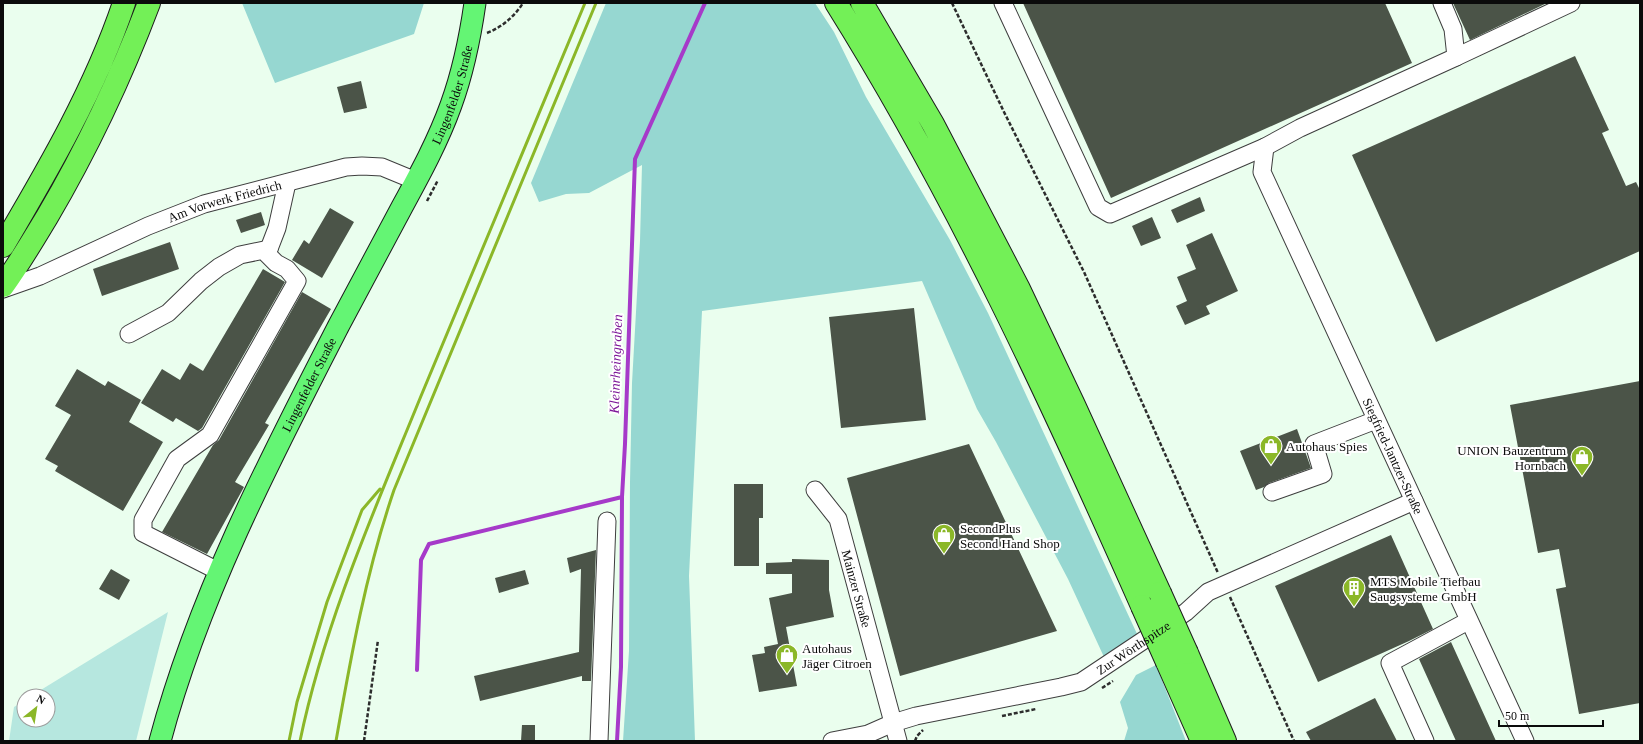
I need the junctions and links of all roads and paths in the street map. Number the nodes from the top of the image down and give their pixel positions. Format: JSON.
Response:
{"nodes":[{"id":1,"x":124,"y":3,"type":"edge"},
{"id":2,"x":149,"y":3,"type":"edge"},
{"id":3,"x":475,"y":3,"type":"edge"},
{"id":4,"x":523,"y":3,"type":"edge"},
{"id":5,"x":836,"y":3,"type":"edge"},
{"id":6,"x":862,"y":3,"type":"edge"},
{"id":7,"x":952,"y":3,"type":"edge"},
{"id":8,"x":1003,"y":3,"type":"edge"},
{"id":9,"x":1442,"y":3,"type":"edge"},
{"id":10,"x":1571,"y":3,"type":"edge"},
{"id":11,"x":471,"y":35,"type":"junction"},
{"id":12,"x":1456,"y":57,"type":"junction"},
{"id":13,"x":1265,"y":147,"type":"junction"},
{"id":14,"x":416,"y":181,"type":"junction"},
{"id":15,"x":287,"y":183,"type":"junction"},
{"id":16,"x":3,"y":246,"type":"edge"},
{"id":17,"x":269,"y":249,"type":"junction"},
{"id":18,"x":3,"y":288,"type":"edge"},
{"id":19,"x":129,"y":334,"type":"dead end"},
{"id":20,"x":1376,"y":420,"type":"junction"},
{"id":21,"x":815,"y":490,"type":"dead end"},
{"id":22,"x":1272,"y":492,"type":"dead end"},
{"id":23,"x":1414,"y":501,"type":"junction"},
{"id":24,"x":607,"y":521,"type":"dead end"},
{"id":25,"x":220,"y":572,"type":"junction"},
{"id":26,"x":1224,"y":584,"type":"junction"},
{"id":27,"x":1468,"y":621,"type":"junction"},
{"id":28,"x":378,"y":640,"type":"dead end"},
{"id":29,"x":1177,"y":658,"type":"junction"},
{"id":30,"x":893,"y":723,"type":"junction"},
{"id":31,"x":160,"y":741,"type":"edge"},
{"id":32,"x":364,"y":741,"type":"edge"},
{"id":33,"x":599,"y":741,"type":"edge"},
{"id":34,"x":832,"y":741,"type":"edge"},
{"id":35,"x":898,"y":741,"type":"edge"},
{"id":36,"x":1202,"y":741,"type":"edge"},
{"id":37,"x":1225,"y":741,"type":"edge"},
{"id":38,"x":1294,"y":741,"type":"edge"},
{"id":39,"x":1425,"y":741,"type":"edge"},
{"id":40,"x":1525,"y":741,"type":"edge"}],
"edges":[{"from":1,"to":16,"type":"highway"},
{"from":2,"to":18,"type":"highway"},
{"from":3,"to":11,"type":"main road","name":"Lingenfelder Straße"},
{"from":4,"to":11,"type":"path"},
{"from":5,"to":29,"type":"highway","bridge":true},
{"from":6,"to":29,"type":"highway","bridge":true},
{"from":7,"to":26,"type":"path"},
{"from":8,"to":13,"type":"street"},
{"from":9,"to":12,"type":"street"},
{"from":10,"to":12,"type":"street"},
{"from":11,"to":14,"type":"main road","name":"Lingenfelder Straße"},
{"from":12,"to":13,"type":"street"},
{"from":13,"to":20,"type":"street","name":"Siegfried-Jantzer-Straße"},
{"from":14,"to":15,"type":"street","name":"Am Vorwerk Friedrich"},
{"from":14,"to":25,"type":"main road","name":"Lingenfelder Straße"},
{"from":15,"to":17,"type":"street"},
{"from":15,"to":18,"type":"street","name":"Am Vorwerk Friedrich"},
{"from":17,"to":19,"type":"street"},
{"from":17,"to":25,"type":"street"},
{"from":20,"to":22,"type":"street"},
{"from":20,"to":23,"type":"street","name":"Siegfried-Jantzer-Straße"},
{"from":21,"to":30,"type":"street","name":"Mainzer Straße"},
{"from":23,"to":26,"type":"street","name":"Zur Wörthspitze"},
{"from":23,"to":27,"type":"street","name":"Siegfried-Jantzer-Straße"},
{"from":24,"to":33,"type":"street"},
{"from":25,"to":31,"type":"main road","name":"Lingenfelder Straße"},
{"from":26,"to":30,"type":"street","name":"Zur Wörthspitze"},
{"from":26,"to":38,"type":"path"},
{"from":27,"to":39,"type":"street"},
{"from":27,"to":40,"type":"street","name":"Siegfried-Jantzer-Straße"},
{"from":28,"to":32,"type":"path"},
{"from":29,"to":36,"type":"highway"},
{"from":29,"to":37,"type":"highway"},
{"from":30,"to":34,"type":"street","name":"Zur Wörthspitze"},
{"from":30,"to":35,"type":"street","name":"Mainzer Straße"}]}
